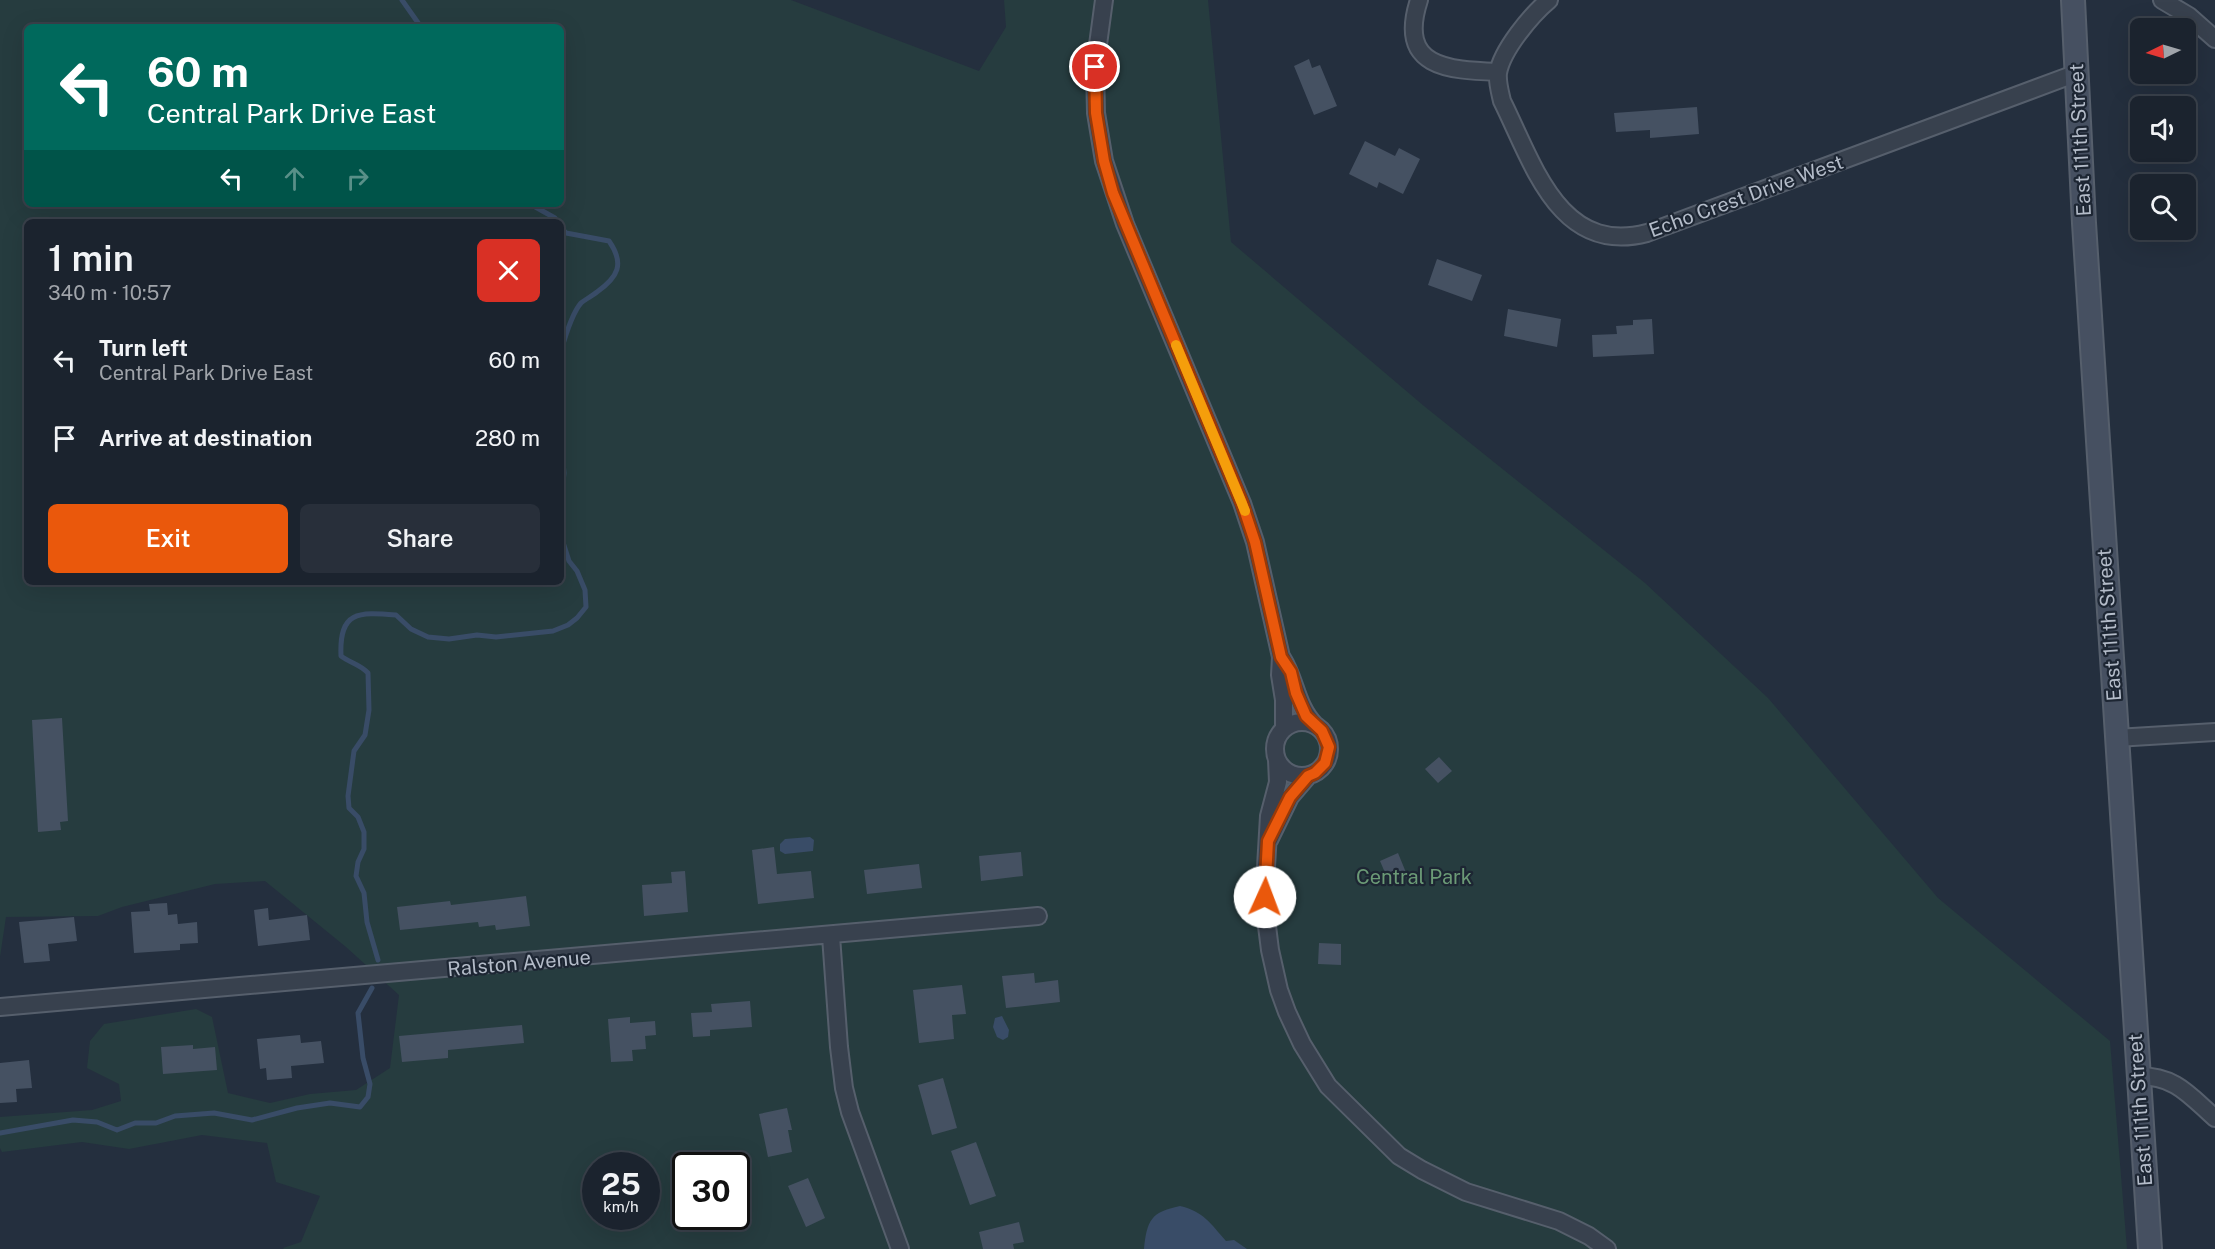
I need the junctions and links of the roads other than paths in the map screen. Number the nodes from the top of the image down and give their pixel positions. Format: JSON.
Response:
{"nodes":[{"id":1,"x":1104,"y":0,"type":"edge"},
{"id":2,"x":1419,"y":0,"type":"edge"},
{"id":3,"x":1549,"y":0,"type":"edge"},
{"id":4,"x":2073,"y":0,"type":"edge"},
{"id":5,"x":2162,"y":0,"type":"edge"},
{"id":6,"x":2215,"y":39,"type":"edge"},
{"id":7,"x":1498,"y":72,"type":"junction"},
{"id":8,"x":2077,"y":73,"type":"junction"},
{"id":9,"x":1281,"y":657,"type":"junction"},
{"id":10,"x":1315,"y":725,"type":"junction"},
{"id":11,"x":1284,"y":728,"type":"junction"},
{"id":12,"x":2215,"y":732,"type":"edge"},
{"id":13,"x":2116,"y":738,"type":"junction"},
{"id":14,"x":1277,"y":760,"type":"junction"},
{"id":15,"x":1308,"y":776,"type":"junction"},
{"id":16,"x":1268,"y":841,"type":"junction"},
{"id":17,"x":1038,"y":916,"type":"dead end"},
{"id":18,"x":831,"y":936,"type":"junction"},
{"id":19,"x":0,"y":1007,"type":"edge"},
{"id":20,"x":2138,"y":1076,"type":"junction"},
{"id":21,"x":2215,"y":1118,"type":"edge"},
{"id":22,"x":900,"y":1249,"type":"edge"},
{"id":23,"x":1608,"y":1249,"type":"edge"},
{"id":24,"x":2150,"y":1249,"type":"edge"}],
"edges":[{"from":1,"to":9,"type":"street"},
{"from":2,"to":7,"type":"street"},
{"from":3,"to":7,"type":"street"},
{"from":4,"to":8,"type":"main road","name":"East 111th Street"},
{"from":5,"to":6,"type":"street"},
{"from":7,"to":8,"type":"street","name":"Echo Crest Drive West"},
{"from":8,"to":13,"type":"main road","name":"East 111th Street"},
{"from":9,"to":10,"type":"street"},
{"from":9,"to":11,"type":"street"},
{"from":10,"to":11,"type":"street"},
{"from":10,"to":15,"type":"street"},
{"from":11,"to":14,"type":"street"},
{"from":12,"to":13,"type":"street"},
{"from":13,"to":20,"type":"main road","name":"East 111th Street"},
{"from":14,"to":15,"type":"street"},
{"from":14,"to":16,"type":"street"},
{"from":15,"to":16,"type":"street"},
{"from":16,"to":23,"type":"street"},
{"from":17,"to":18,"type":"street","name":"Ralston Avenue"},
{"from":18,"to":19,"type":"street","name":"Ralston Avenue"},
{"from":18,"to":22,"type":"street"},
{"from":20,"to":21,"type":"street"},
{"from":20,"to":24,"type":"main road","name":"East 111th Street"}]}
